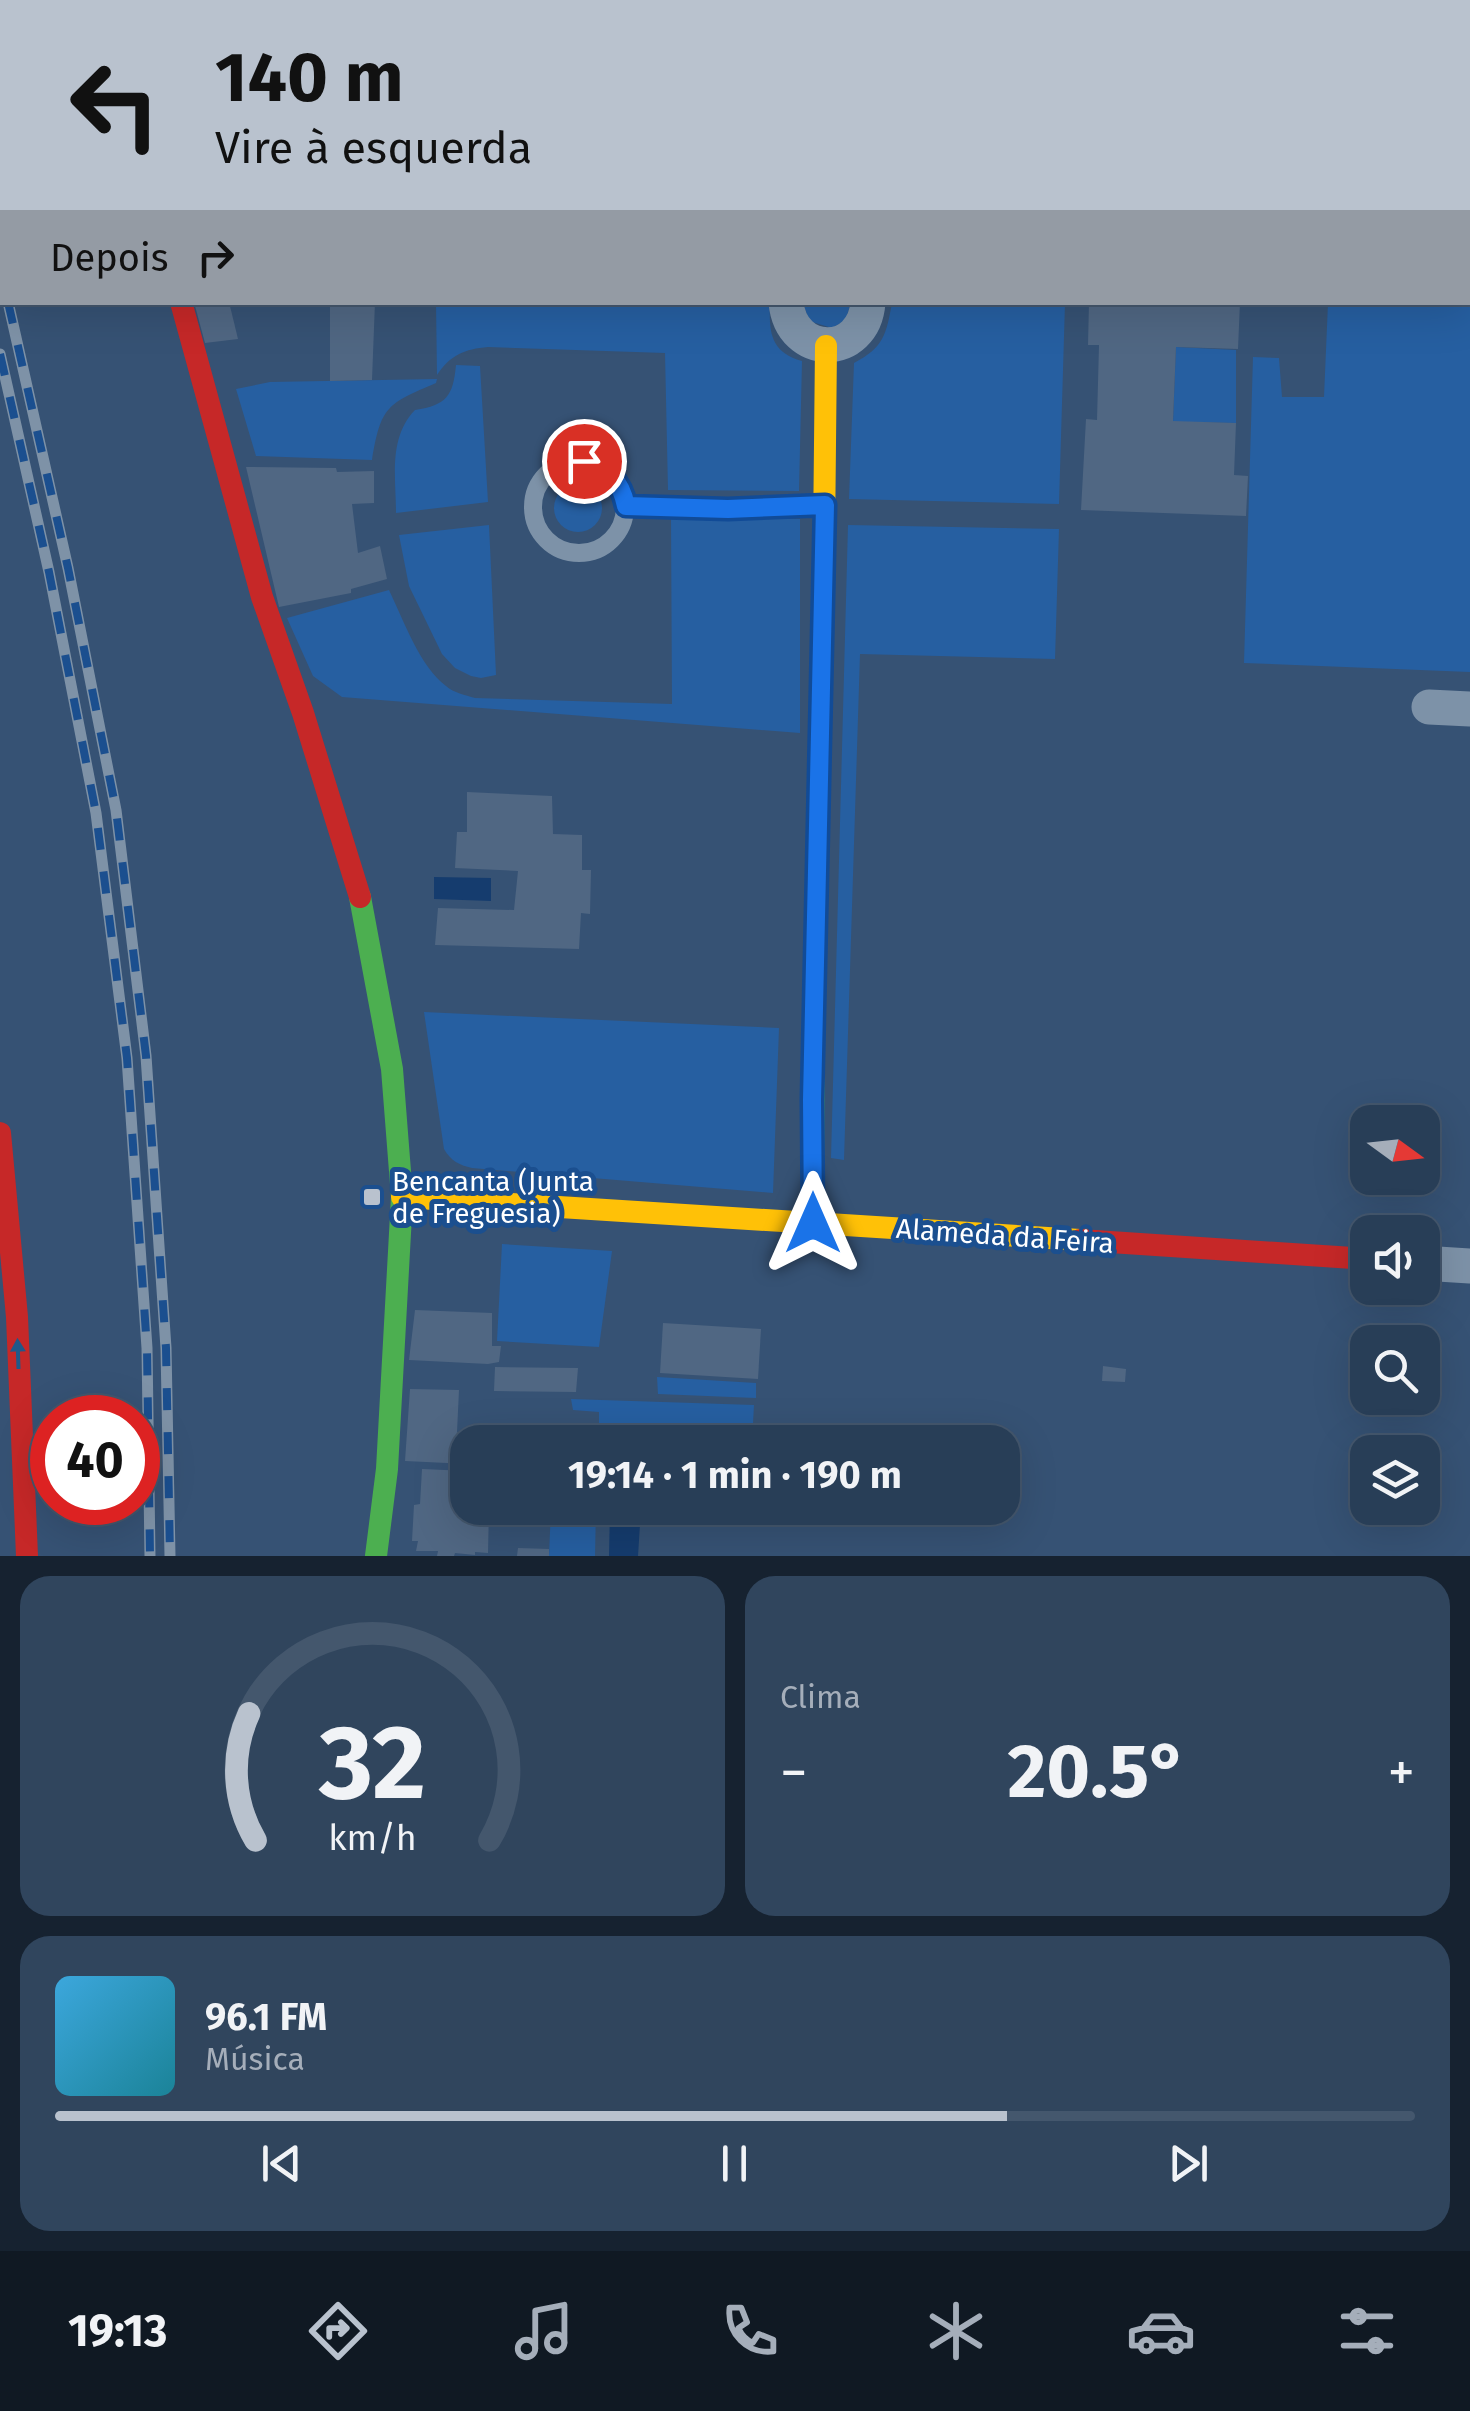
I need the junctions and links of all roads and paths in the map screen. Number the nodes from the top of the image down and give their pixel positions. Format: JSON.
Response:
{"nodes":[{"id":1,"x":182,"y":305,"type":"edge"},
{"id":2,"x":786,"y":305,"type":"edge"},
{"id":3,"x":868,"y":305,"type":"edge"},
{"id":4,"x":826,"y":346,"type":"junction"},
{"id":5,"x":825,"y":505,"type":"junction"},
{"id":6,"x":626,"y":506,"type":"junction"},
{"id":7,"x":1429,"y":707,"type":"dead end"},
{"id":8,"x":1470,"y":708,"type":"edge"},
{"id":9,"x":0,"y":1133,"type":"edge"},
{"id":10,"x":402,"y":1196,"type":"junction"},
{"id":11,"x":813,"y":1223,"type":"junction"},
{"id":12,"x":1350,"y":1258,"type":"edge"},
{"id":13,"x":1440,"y":1264,"type":"edge"},
{"id":14,"x":1470,"y":1266,"type":"edge"},
{"id":15,"x":26,"y":1556,"type":"edge"},
{"id":16,"x":376,"y":1556,"type":"edge"}],
"edges":[{"from":1,"to":10,"type":"main road"},
{"from":2,"to":4,"type":"street"},
{"from":3,"to":4,"type":"street"},
{"from":4,"to":5,"type":"main road"},
{"from":5,"to":6,"type":"lane"},
{"from":5,"to":11,"type":"main road"},
{"from":6,"to":6,"type":"lane"},
{"from":7,"to":8,"type":"street"},
{"from":15,"to":9,"type":"main road","one_way":true},
{"from":10,"to":11,"type":"main road","name":"Alameda da Feira"},
{"from":10,"to":16,"type":"main road"},
{"from":11,"to":12,"type":"main road","name":"Alameda da Feira"},
{"from":13,"to":14,"type":"street"}]}
